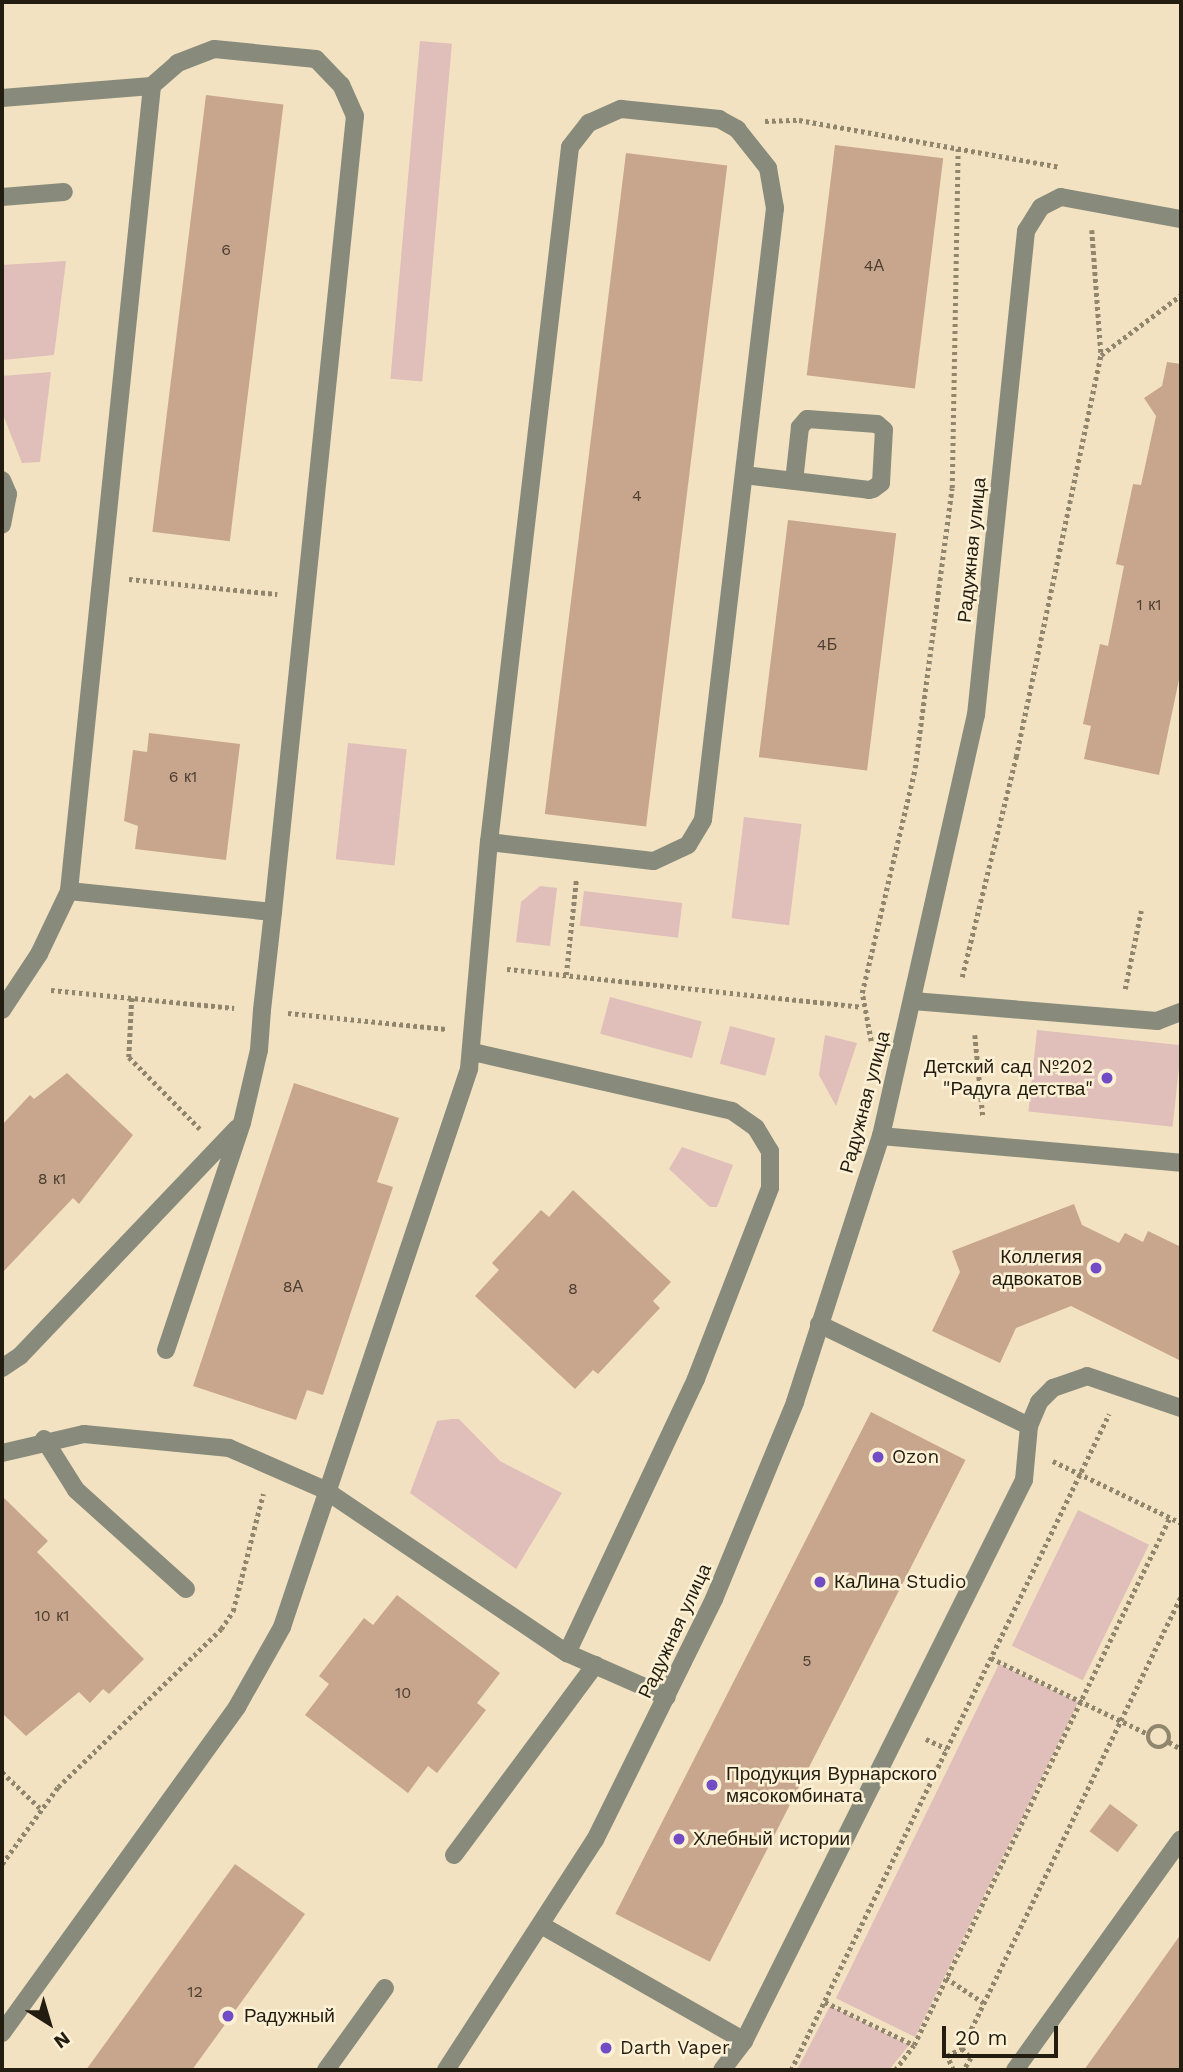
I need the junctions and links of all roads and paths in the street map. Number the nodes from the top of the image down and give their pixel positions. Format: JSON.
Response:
{"nodes":[{"id":1,"x":152,"y":86,"type":"junction"},
{"id":2,"x":2,"y":98,"type":"edge"},
{"id":3,"x":737,"y":130,"type":"junction"},
{"id":4,"x":958,"y":149,"type":"junction"},
{"id":5,"x":64,"y":192,"type":"dead end"},
{"id":6,"x":2,"y":197,"type":"edge"},
{"id":7,"x":1090,"y":199,"type":"junction"},
{"id":8,"x":1181,"y":219,"type":"edge"},
{"id":9,"x":1181,"y":295,"type":"edge"},
{"id":10,"x":1101,"y":355,"type":"junction"},
{"id":11,"x":744,"y":475,"type":"junction"},
{"id":12,"x":2,"y":480,"type":"edge"},
{"id":13,"x":793,"y":481,"type":"junction"},
{"id":14,"x":2,"y":524,"type":"edge"},
{"id":15,"x":102,"y":576,"type":"junction"},
{"id":16,"x":305,"y":597,"type":"junction"},
{"id":17,"x":488,"y":842,"type":"junction"},
{"id":18,"x":579,"y":852,"type":"junction"},
{"id":19,"x":69,"y":891,"type":"junction"},
{"id":20,"x":1141,"y":911,"type":"dead end"},
{"id":21,"x":273,"y":912,"type":"junction"},
{"id":22,"x":475,"y":966,"type":"junction"},
{"id":23,"x":565,"y":975,"type":"junction"},
{"id":24,"x":132,"y":998,"type":"dead end"},
{"id":25,"x":913,"y":1001,"type":"junction"},
{"id":26,"x":964,"y":1005,"type":"junction"},
{"id":27,"x":861,"y":1007,"type":"junction"},
{"id":28,"x":2,"y":1010,"type":"edge"},
{"id":29,"x":1181,"y":1012,"type":"edge"},
{"id":30,"x":1119,"y":1018,"type":"junction"},
{"id":31,"x":473,"y":1052,"type":"junction"},
{"id":32,"x":899,"y":1059,"type":"junction"},
{"id":33,"x":978,"y":1071,"type":"junction"},
{"id":34,"x":242,"y":1123,"type":"junction"},
{"id":35,"x":881,"y":1136,"type":"junction"},
{"id":36,"x":986,"y":1145,"type":"junction"},
{"id":37,"x":219,"y":1148,"type":"junction"},
{"id":38,"x":1181,"y":1163,"type":"edge"},
{"id":39,"x":819,"y":1324,"type":"junction"},
{"id":40,"x":166,"y":1350,"type":"dead end"},
{"id":41,"x":2,"y":1368,"type":"edge"},
{"id":42,"x":1122,"y":1388,"type":"junction"},
{"id":43,"x":1181,"y":1408,"type":"edge"},
{"id":44,"x":1029,"y":1426,"type":"junction"},
{"id":45,"x":44,"y":1439,"type":"junction"},
{"id":46,"x":1027,"y":1448,"type":"junction"},
{"id":47,"x":2,"y":1453,"type":"edge"},
{"id":48,"x":271,"y":1466,"type":"junction"},
{"id":49,"x":1080,"y":1474,"type":"junction"},
{"id":50,"x":325,"y":1490,"type":"junction"},
{"id":51,"x":1170,"y":1517,"type":"junction"},
{"id":52,"x":1181,"y":1523,"type":"edge"},
{"id":53,"x":186,"y":1589,"type":"dead end"},
{"id":54,"x":1181,"y":1596,"type":"edge"},
{"id":55,"x":566,"y":1653,"type":"junction"},
{"id":56,"x":991,"y":1658,"type":"junction"},
{"id":57,"x":595,"y":1665,"type":"junction"},
{"id":58,"x":667,"y":1697,"type":"junction"},
{"id":59,"x":1080,"y":1701,"type":"junction"},
{"id":60,"x":1121,"y":1721,"type":"junction"},
{"id":61,"x":1148,"y":1734,"type":"junction"},
{"id":62,"x":1169,"y":1742,"type":"junction"},
{"id":63,"x":1181,"y":1749,"type":"edge"},
{"id":64,"x":2,"y":1772,"type":"edge"},
{"id":65,"x":40,"y":1808,"type":"junction"},
{"id":66,"x":1181,"y":1839,"type":"edge"},
{"id":67,"x":454,"y":1855,"type":"dead end"},
{"id":68,"x":2,"y":1864,"type":"edge"},
{"id":69,"x":541,"y":1925,"type":"junction"},
{"id":70,"x":946,"y":1978,"type":"junction"},
{"id":71,"x":385,"y":1988,"type":"dead end"},
{"id":72,"x":824,"y":2001,"type":"junction"},
{"id":73,"x":984,"y":2003,"type":"junction"},
{"id":74,"x":2,"y":2033,"type":"edge"},
{"id":75,"x":744,"y":2041,"type":"junction"},
{"id":76,"x":914,"y":2045,"type":"junction"},
{"id":77,"x":962,"y":2048,"type":"junction"},
{"id":78,"x":968,"y":2069,"type":"edge"},
{"id":79,"x":326,"y":2070,"type":"edge"},
{"id":80,"x":446,"y":2070,"type":"edge"},
{"id":81,"x":722,"y":2070,"type":"edge"},
{"id":82,"x":791,"y":2070,"type":"edge"},
{"id":83,"x":895,"y":2070,"type":"edge"},
{"id":84,"x":951,"y":2070,"type":"edge"},
{"id":85,"x":1015,"y":2070,"type":"edge"}],
"edges":[{"from":1,"to":2,"type":"street"},
{"from":1,"to":15,"type":"street"},
{"from":1,"to":16,"type":"street"},
{"from":3,"to":4,"type":"path"},
{"from":3,"to":11,"type":"street"},
{"from":3,"to":17,"type":"street"},
{"from":4,"to":7,"type":"path"},
{"from":4,"to":27,"type":"path"},
{"from":5,"to":6,"type":"street"},
{"from":7,"to":8,"type":"street","name":"Радужная улица"},
{"from":7,"to":10,"type":"path"},
{"from":7,"to":25,"type":"street","name":"Радужная улица"},
{"from":9,"to":10,"type":"path"},
{"from":10,"to":26,"type":"path"},
{"from":11,"to":13,"type":"street"},
{"from":11,"to":18,"type":"street"},
{"from":12,"to":14,"type":"street"},
{"from":13,"to":13,"type":"street"},
{"from":15,"to":16,"type":"path"},
{"from":15,"to":19,"type":"street"},
{"from":16,"to":21,"type":"street"},
{"from":17,"to":18,"type":"street"},
{"from":17,"to":22,"type":"street"},
{"from":18,"to":23,"type":"path"},
{"from":19,"to":21,"type":"street"},
{"from":19,"to":28,"type":"street"},
{"from":20,"to":30,"type":"path"},
{"from":21,"to":34,"type":"street"},
{"from":22,"to":23,"type":"path"},
{"from":22,"to":31,"type":"street"},
{"from":23,"to":27,"type":"path"},
{"from":24,"to":37,"type":"path"},
{"from":25,"to":26,"type":"street"},
{"from":25,"to":32,"type":"street","name":"Радужная улица"},
{"from":26,"to":30,"type":"street"},
{"from":26,"to":33,"type":"path"},
{"from":27,"to":32,"type":"path"},
{"from":29,"to":30,"type":"street"},
{"from":31,"to":50,"type":"street"},
{"from":31,"to":55,"type":"street"},
{"from":32,"to":33,"type":"path"},
{"from":32,"to":35,"type":"street","name":"Радужная улица"},
{"from":33,"to":36,"type":"path"},
{"from":34,"to":37,"type":"street"},
{"from":34,"to":40,"type":"street"},
{"from":35,"to":36,"type":"street"},
{"from":35,"to":39,"type":"street","name":"Радужная улица"},
{"from":36,"to":38,"type":"street"},
{"from":37,"to":41,"type":"street"},
{"from":39,"to":44,"type":"street"},
{"from":39,"to":58,"type":"street","name":"Радужная улица"},
{"from":42,"to":43,"type":"street"},
{"from":42,"to":44,"type":"street"},
{"from":42,"to":49,"type":"path"},
{"from":44,"to":46,"type":"street"},
{"from":45,"to":47,"type":"street"},
{"from":45,"to":48,"type":"street"},
{"from":45,"to":53,"type":"street"},
{"from":46,"to":49,"type":"path"},
{"from":46,"to":75,"type":"street"},
{"from":48,"to":50,"type":"street"},
{"from":48,"to":65,"type":"path"},
{"from":49,"to":51,"type":"path"},
{"from":49,"to":56,"type":"path"},
{"from":50,"to":55,"type":"street"},
{"from":50,"to":74,"type":"street"},
{"from":51,"to":52,"type":"path"},
{"from":51,"to":59,"type":"path"},
{"from":54,"to":60,"type":"path"},
{"from":55,"to":57,"type":"street"},
{"from":56,"to":59,"type":"path"},
{"from":56,"to":72,"type":"path"},
{"from":57,"to":58,"type":"street"},
{"from":57,"to":67,"type":"street"},
{"from":58,"to":69,"type":"street","name":"Радужная улица"},
{"from":59,"to":60,"type":"path"},
{"from":59,"to":70,"type":"path"},
{"from":60,"to":61,"type":"path"},
{"from":60,"to":73,"type":"path"},
{"from":61,"to":62,"type":"path"},
{"from":61,"to":62,"type":"path"},
{"from":62,"to":63,"type":"path"},
{"from":64,"to":65,"type":"path"},
{"from":65,"to":68,"type":"path"},
{"from":66,"to":85,"type":"street"},
{"from":69,"to":75,"type":"street"},
{"from":69,"to":80,"type":"street","name":"Радужная улица"},
{"from":70,"to":73,"type":"path"},
{"from":70,"to":76,"type":"path"},
{"from":71,"to":79,"type":"street"},
{"from":72,"to":76,"type":"path"},
{"from":72,"to":82,"type":"path"},
{"from":73,"to":77,"type":"path"},
{"from":75,"to":81,"type":"street"},
{"from":76,"to":83,"type":"path"},
{"from":77,"to":78,"type":"path"},
{"from":77,"to":84,"type":"path"}]}
